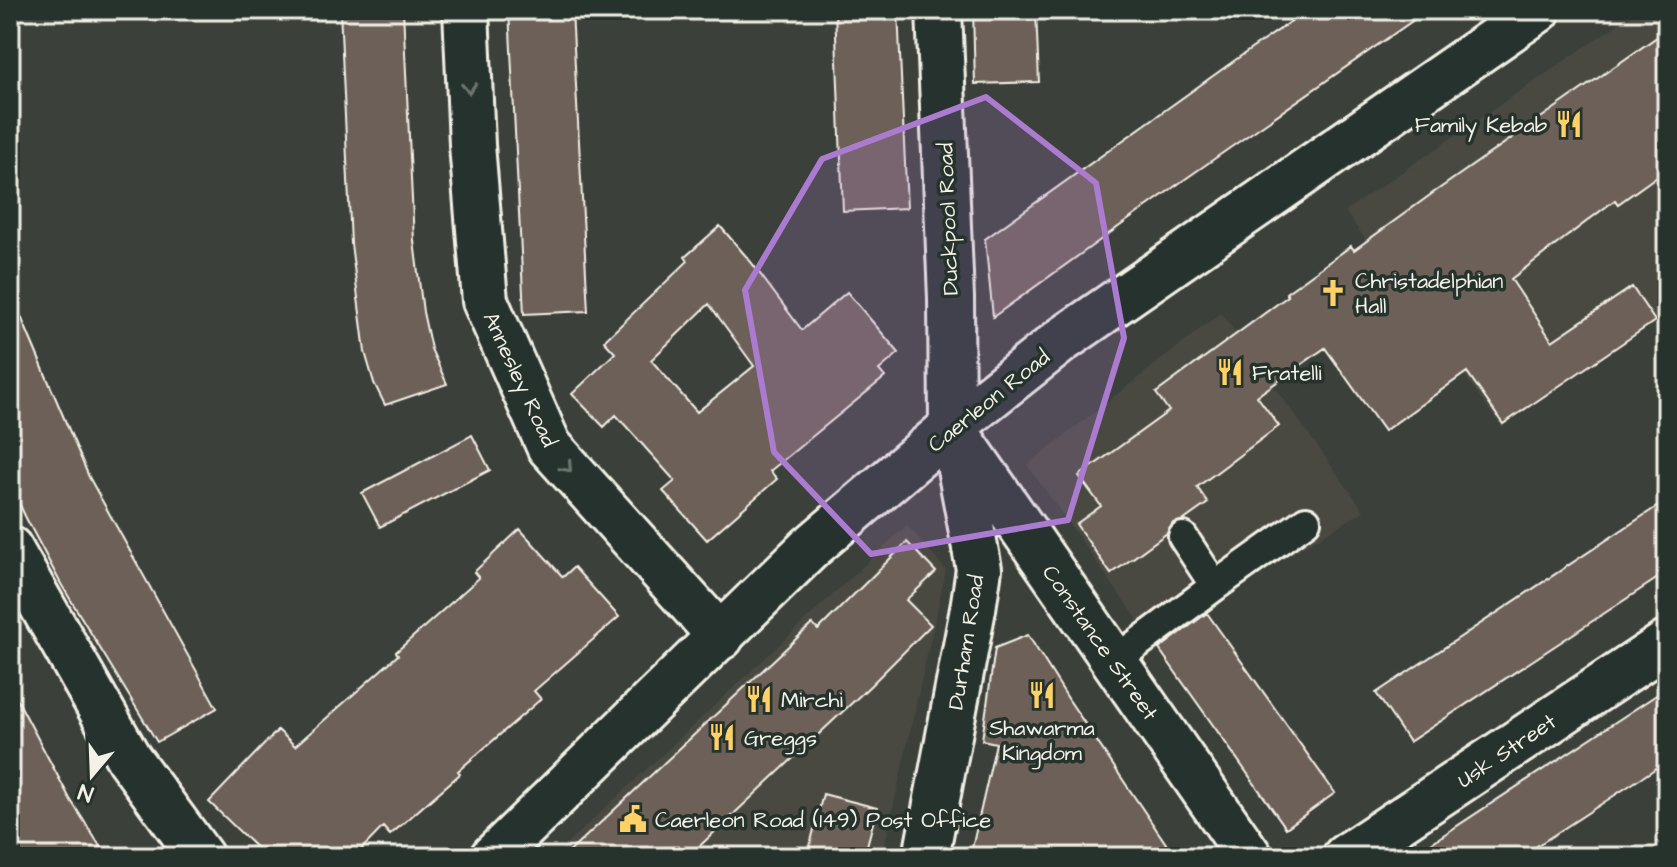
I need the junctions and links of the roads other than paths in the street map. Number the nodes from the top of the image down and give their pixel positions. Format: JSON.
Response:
{"nodes":[{"id":1,"x":466,"y":10,"type":"edge"},
{"id":2,"x":939,"y":10,"type":"edge"},
{"id":3,"x":1538,"y":10,"type":"edge"},
{"id":4,"x":952,"y":427,"type":"junction"},
{"id":5,"x":1306,"y":521,"type":"dead end"},
{"id":6,"x":1183,"y":537,"type":"dead end"},
{"id":7,"x":10,"y":549,"type":"edge"},
{"id":8,"x":1215,"y":586,"type":"junction"},
{"id":9,"x":721,"y":637,"type":"junction"},
{"id":10,"x":1667,"y":643,"type":"edge"},
{"id":11,"x":1114,"y":661,"type":"junction"},
{"id":12,"x":201,"y":857,"type":"edge"},
{"id":13,"x":493,"y":857,"type":"edge"},
{"id":14,"x":926,"y":857,"type":"edge"},
{"id":15,"x":1250,"y":857,"type":"edge"},
{"id":16,"x":1345,"y":857,"type":"edge"}],
"edges":[{"from":1,"to":9,"type":"street","name":"Annesley Road","one_way":true},
{"from":2,"to":4,"type":"street","name":"Duckpool Road"},
{"from":3,"to":4,"type":"street","name":"Caerleon Road"},
{"from":4,"to":9,"type":"street","name":"Caerleon Road"},
{"from":4,"to":11,"type":"street","name":"Constance Street"},
{"from":4,"to":14,"type":"street","name":"Durham Road"},
{"from":5,"to":8,"type":"lane"},
{"from":6,"to":8,"type":"lane"},
{"from":7,"to":12,"type":"street"},
{"from":8,"to":11,"type":"lane"},
{"from":9,"to":13,"type":"street","name":"Caerleon Road"},
{"from":10,"to":16,"type":"street","name":"Usk Street"},
{"from":11,"to":15,"type":"street","name":"Constance Street"}]}
